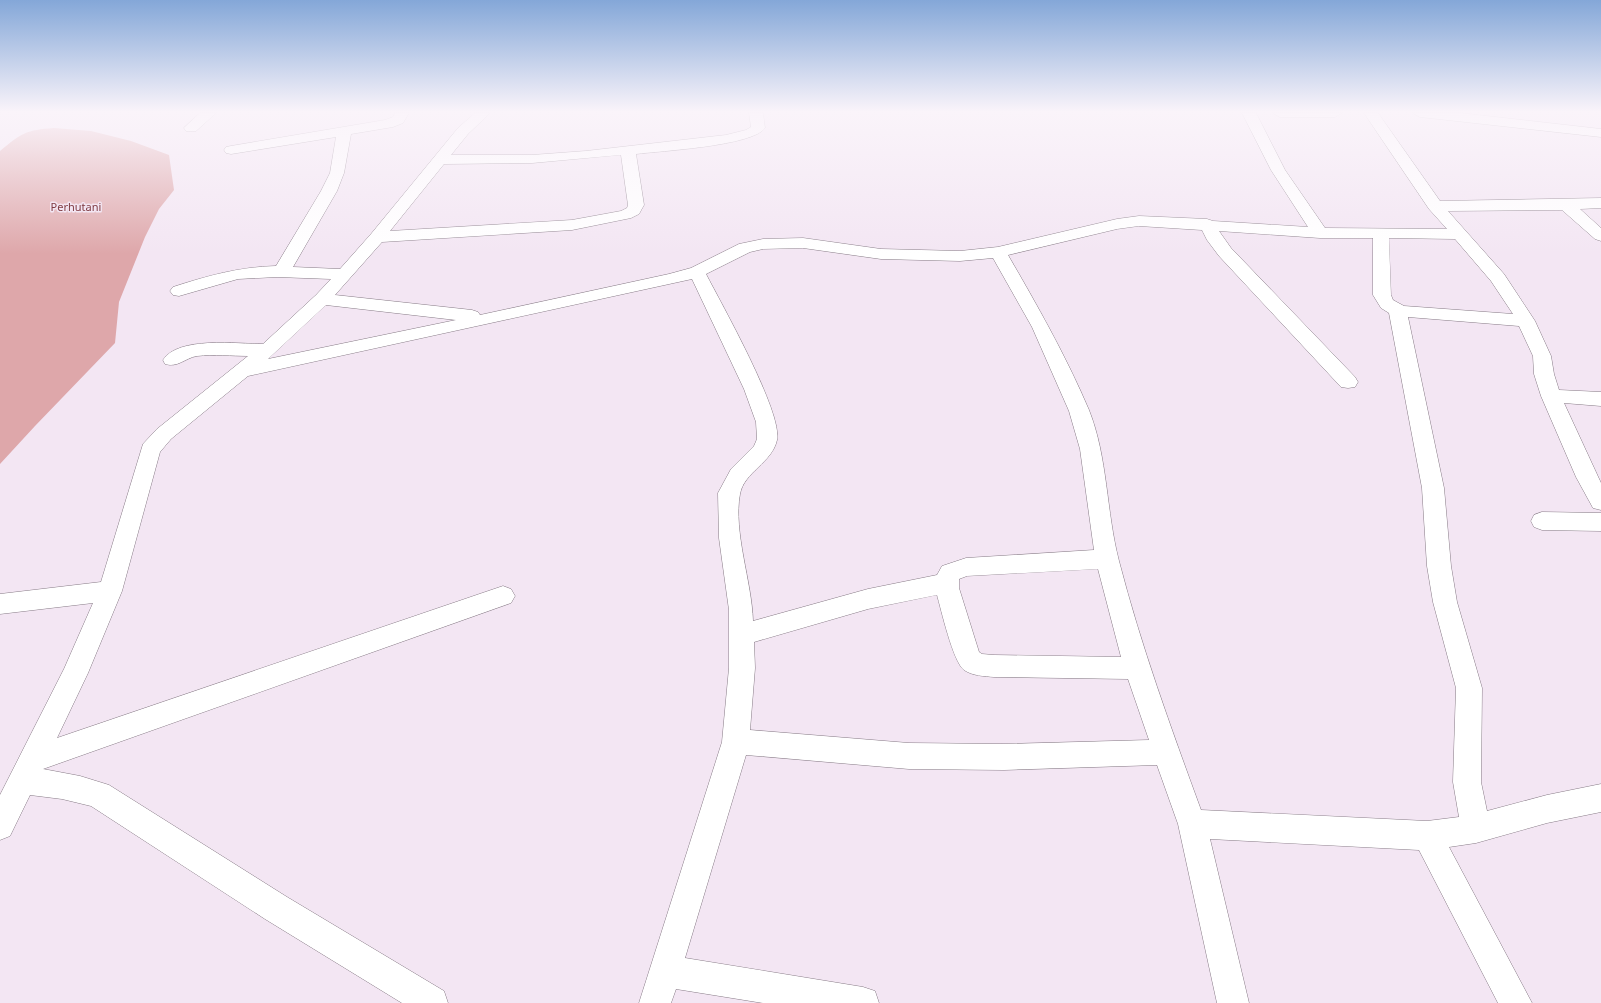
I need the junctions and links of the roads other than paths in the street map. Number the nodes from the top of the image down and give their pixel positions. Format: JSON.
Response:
{"nodes":[{"id":1,"x":339,"y":160,"type":"edge"},
{"id":2,"x":439,"y":160,"type":"joint"},
{"id":3,"x":457,"y":160,"type":"edge"},
{"id":4,"x":629,"y":160,"type":"edge"},
{"id":5,"x":1273,"y":160,"type":"edge"},
{"id":6,"x":1403,"y":160,"type":"edge"},
{"id":7,"x":1601,"y":202,"type":"edge"},
{"id":8,"x":1566,"y":205,"type":"junction"},
{"id":9,"x":1435,"y":206,"type":"junction"},
{"id":10,"x":1207,"y":224,"type":"junction"},
{"id":11,"x":1320,"y":233,"type":"junction"},
{"id":12,"x":1381,"y":234,"type":"junction"},
{"id":13,"x":1458,"y":234,"type":"junction"},
{"id":14,"x":1601,"y":236,"type":"edge"},
{"id":15,"x":377,"y":237,"type":"junction"},
{"id":16,"x":998,"y":252,"type":"junction"},
{"id":17,"x":281,"y":272,"type":"junction"},
{"id":18,"x":697,"y":272,"type":"junction"},
{"id":19,"x":343,"y":274,"type":"junction"},
{"id":20,"x":179,"y":291,"type":"dead end"},
{"id":21,"x":322,"y":299,"type":"junction"},
{"id":22,"x":1397,"y":309,"type":"junction"},
{"id":23,"x":492,"y":317,"type":"junction"},
{"id":24,"x":1526,"y":321,"type":"junction"},
{"id":25,"x":268,"y":350,"type":"junction"},
{"id":26,"x":172,"y":360,"type":"dead end"},
{"id":27,"x":243,"y":371,"type":"junction"},
{"id":28,"x":1348,"y":382,"type":"dead end"},
{"id":29,"x":1551,"y":396,"type":"junction"},
{"id":30,"x":1601,"y":399,"type":"edge"},
{"id":31,"x":1601,"y":502,"type":"edge"},
{"id":32,"x":1542,"y":521,"type":"dead end"},
{"id":33,"x":1601,"y":522,"type":"edge"},
{"id":34,"x":1107,"y":559,"type":"junction"},
{"id":35,"x":947,"y":583,"type":"junction"},
{"id":36,"x":110,"y":591,"type":"junction"},
{"id":37,"x":503,"y":596,"type":"dead end"},
{"id":38,"x":0,"y":604,"type":"edge"},
{"id":39,"x":741,"y":635,"type":"junction"},
{"id":40,"x":1137,"y":668,"type":"junction"},
{"id":41,"x":736,"y":742,"type":"junction"},
{"id":42,"x":1165,"y":752,"type":"junction"},
{"id":43,"x":28,"y":770,"type":"junction"},
{"id":44,"x":1601,"y":798,"type":"edge"},
{"id":45,"x":1192,"y":824,"type":"junction"},
{"id":46,"x":0,"y":826,"type":"edge"},
{"id":47,"x":1476,"y":829,"type":"junction"},
{"id":48,"x":1427,"y":836,"type":"junction"},
{"id":49,"x":665,"y":971,"type":"junction"},
{"id":50,"x":432,"y":1003,"type":"edge"},
{"id":51,"x":655,"y":1003,"type":"edge"},
{"id":52,"x":863,"y":1003,"type":"edge"},
{"id":53,"x":1233,"y":1003,"type":"edge"},
{"id":54,"x":1516,"y":1003,"type":"edge"}],
"edges":[{"from":1,"to":17,"type":"street"},
{"from":2,"to":3,"type":"street"},
{"from":2,"to":15,"type":"street"},
{"from":4,"to":15,"type":"street"},
{"from":5,"to":11,"type":"street"},
{"from":6,"to":9,"type":"street"},
{"from":7,"to":8,"type":"street"},
{"from":8,"to":9,"type":"street"},
{"from":8,"to":14,"type":"street"},
{"from":9,"to":13,"type":"street"},
{"from":10,"to":11,"type":"street"},
{"from":10,"to":16,"type":"street"},
{"from":10,"to":28,"type":"street"},
{"from":11,"to":12,"type":"street"},
{"from":12,"to":13,"type":"street"},
{"from":12,"to":22,"type":"street"},
{"from":13,"to":24,"type":"street"},
{"from":15,"to":19,"type":"street"},
{"from":16,"to":18,"type":"street"},
{"from":16,"to":34,"type":"street"},
{"from":17,"to":19,"type":"street"},
{"from":17,"to":20,"type":"street"},
{"from":18,"to":23,"type":"street"},
{"from":18,"to":39,"type":"street"},
{"from":19,"to":21,"type":"street"},
{"from":21,"to":23,"type":"street"},
{"from":21,"to":25,"type":"street"},
{"from":22,"to":24,"type":"street"},
{"from":22,"to":47,"type":"street"},
{"from":23,"to":27,"type":"street"},
{"from":24,"to":29,"type":"street"},
{"from":25,"to":26,"type":"street"},
{"from":25,"to":27,"type":"street"},
{"from":27,"to":36,"type":"street"},
{"from":29,"to":30,"type":"street"},
{"from":29,"to":31,"type":"street"},
{"from":32,"to":33,"type":"street"},
{"from":34,"to":35,"type":"street"},
{"from":34,"to":40,"type":"street"},
{"from":35,"to":39,"type":"street"},
{"from":35,"to":40,"type":"street"},
{"from":36,"to":38,"type":"street"},
{"from":36,"to":43,"type":"street"},
{"from":37,"to":43,"type":"street"},
{"from":39,"to":41,"type":"street"},
{"from":40,"to":42,"type":"street"},
{"from":41,"to":42,"type":"street"},
{"from":41,"to":49,"type":"street"},
{"from":42,"to":45,"type":"street"},
{"from":43,"to":46,"type":"street"},
{"from":43,"to":50,"type":"street"},
{"from":44,"to":47,"type":"street"},
{"from":45,"to":48,"type":"street"},
{"from":45,"to":53,"type":"street"},
{"from":47,"to":48,"type":"street"},
{"from":48,"to":54,"type":"street"},
{"from":49,"to":51,"type":"street"},
{"from":49,"to":52,"type":"street"}]}
